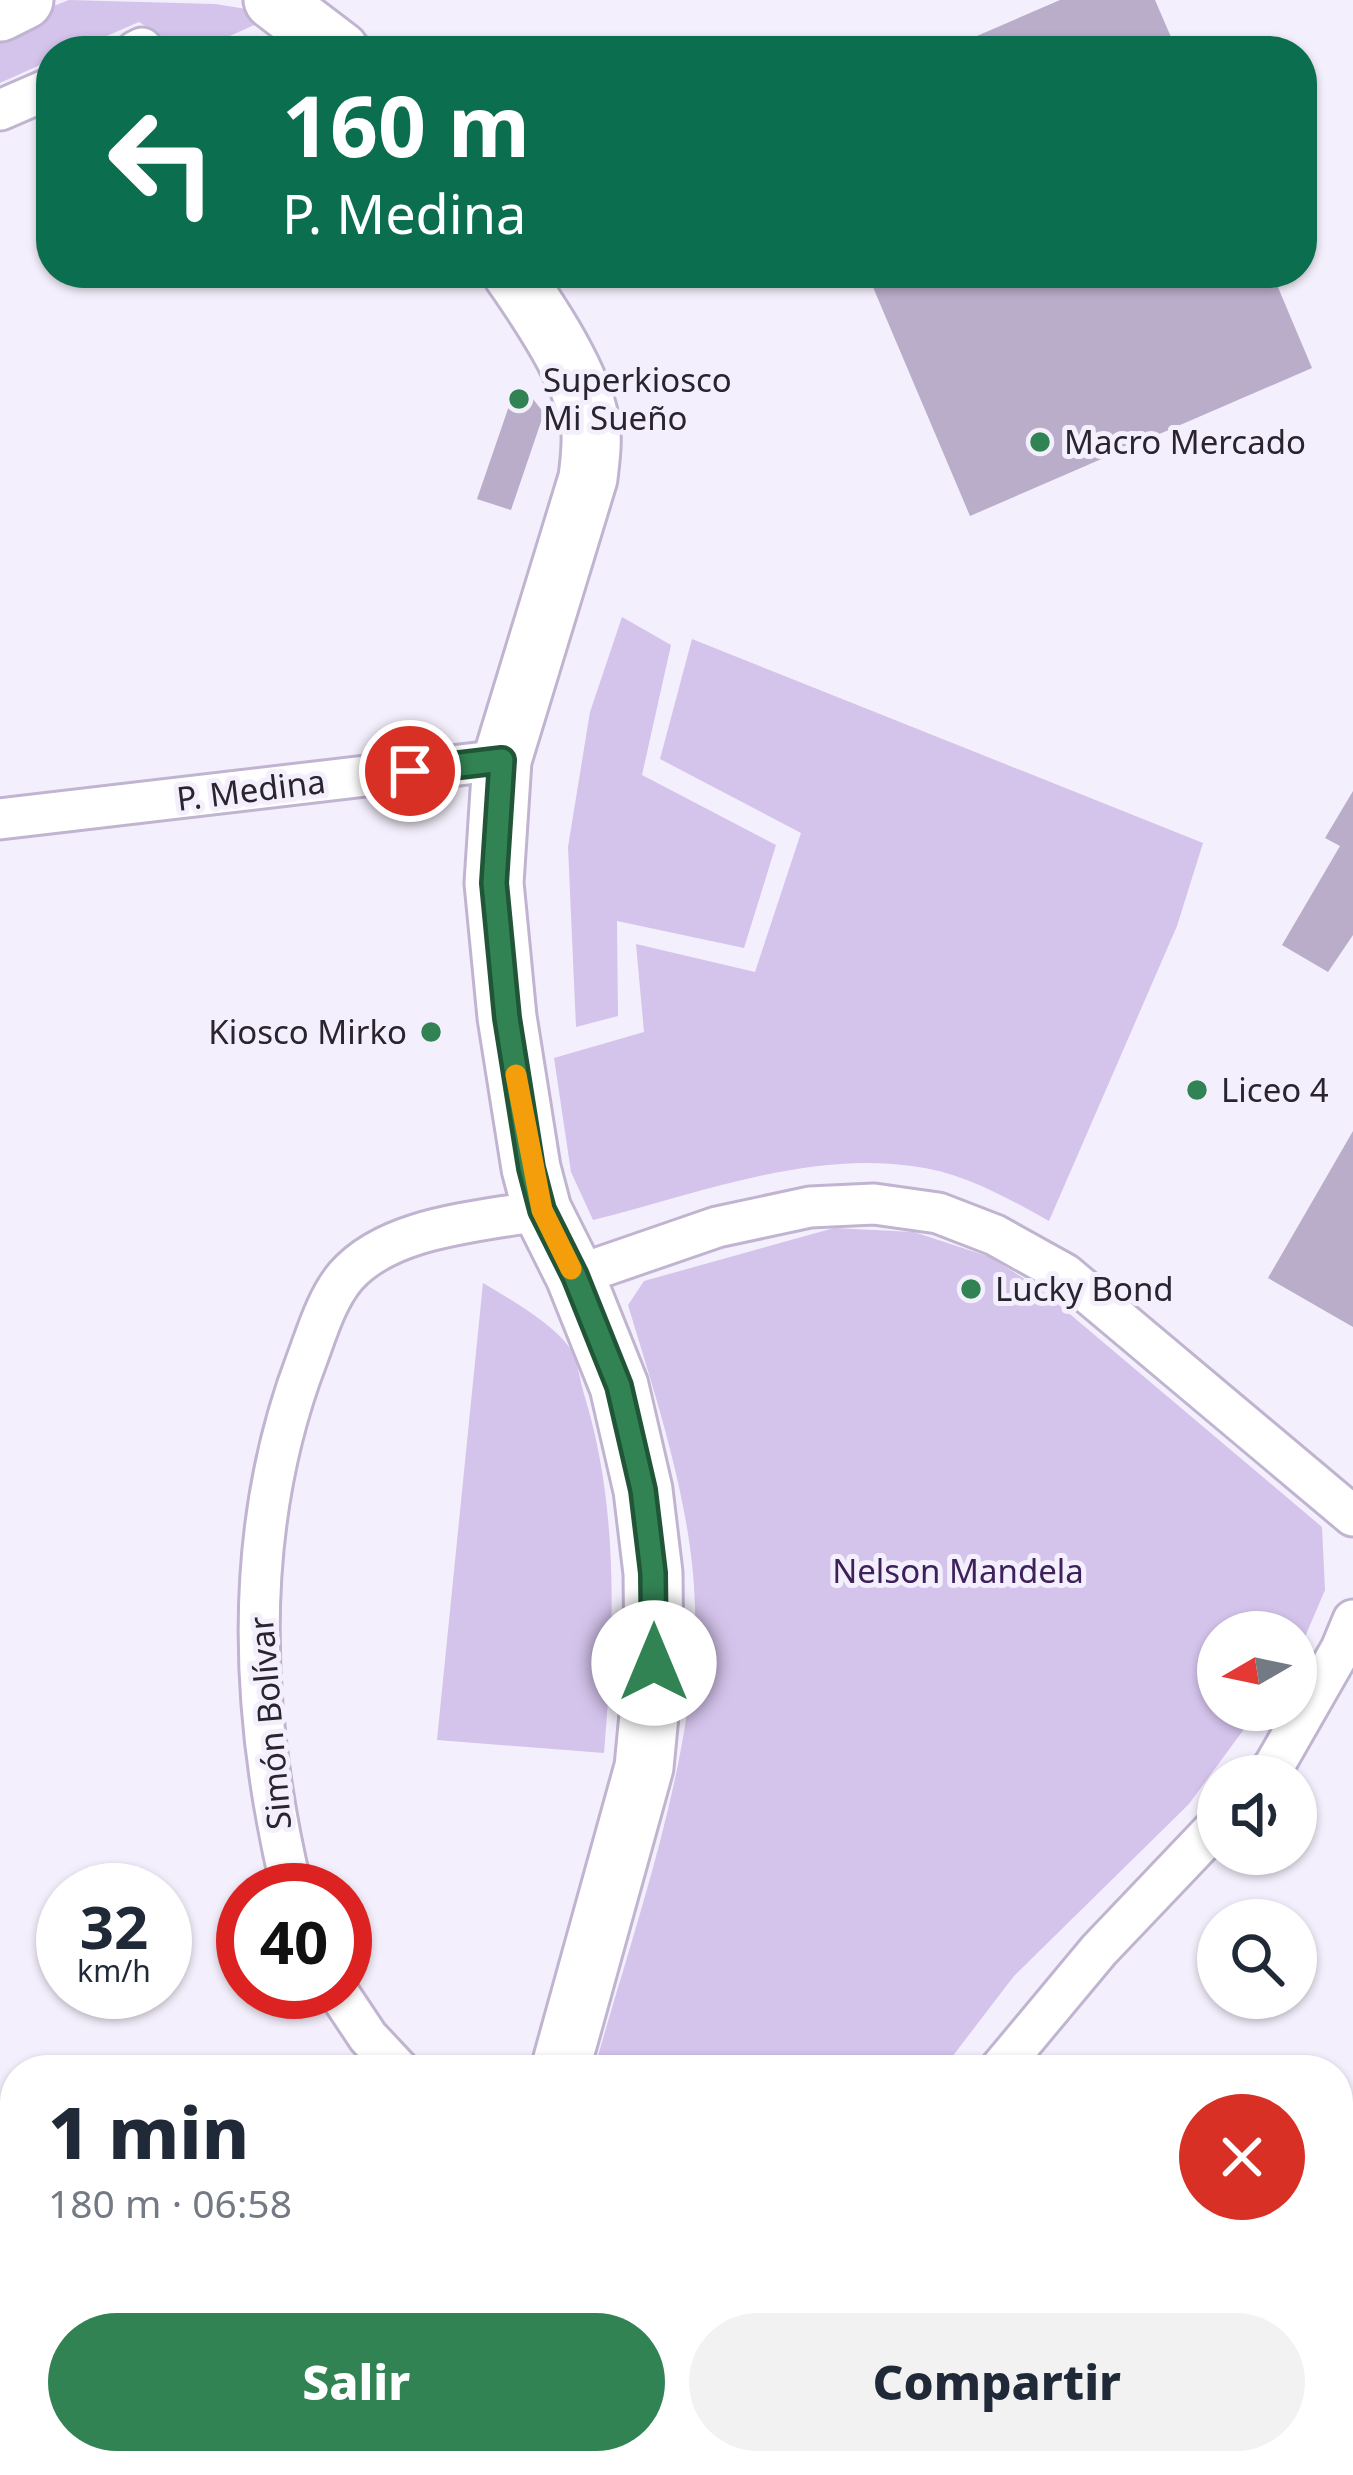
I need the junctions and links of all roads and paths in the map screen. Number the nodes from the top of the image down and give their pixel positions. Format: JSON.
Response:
{"nodes":[{"id":1,"x":25,"y":0,"type":"edge"},
{"id":2,"x":273,"y":0,"type":"edge"},
{"id":3,"x":344,"y":0,"type":"edge"},
{"id":4,"x":0,"y":12,"type":"edge"},
{"id":5,"x":320,"y":36,"type":"edge"},
{"id":6,"x":360,"y":36,"type":"edge"},
{"id":7,"x":36,"y":94,"type":"edge"},
{"id":8,"x":0,"y":110,"type":"edge"},
{"id":9,"x":521,"y":288,"type":"edge"},
{"id":10,"x":502,"y":760,"type":"junction"},
{"id":11,"x":0,"y":819,"type":"edge"},
{"id":12,"x":542,"y":1210,"type":"junction"},
{"id":13,"x":575,"y":1276,"type":"junction"},
{"id":14,"x":1353,"y":1516,"type":"edge"},
{"id":15,"x":1353,"y":1620,"type":"edge"},
{"id":16,"x":1280,"y":1755,"type":"edge"},
{"id":17,"x":1197,"y":1847,"type":"edge"},
{"id":18,"x":285,"y":1863,"type":"edge"},
{"id":19,"x":356,"y":2019,"type":"edge"},
{"id":20,"x":385,"y":2055,"type":"edge"},
{"id":21,"x":564,"y":2055,"type":"edge"},
{"id":22,"x":1012,"y":2055,"type":"edge"}],
"edges":[{"from":1,"to":4,"type":"street"},
{"from":2,"to":5,"type":"street"},
{"from":3,"to":6,"type":"street"},
{"from":7,"to":8,"type":"street"},
{"from":9,"to":10,"type":"street"},
{"from":10,"to":11,"type":"street","name":"P. Medina"},
{"from":10,"to":12,"type":"street"},
{"from":12,"to":13,"type":"street"},
{"from":12,"to":18,"type":"street","name":"Simón Bolívar"},
{"from":13,"to":14,"type":"street"},
{"from":13,"to":21,"type":"street"},
{"from":15,"to":16,"type":"street"},
{"from":17,"to":22,"type":"street"},
{"from":19,"to":20,"type":"street"}]}
